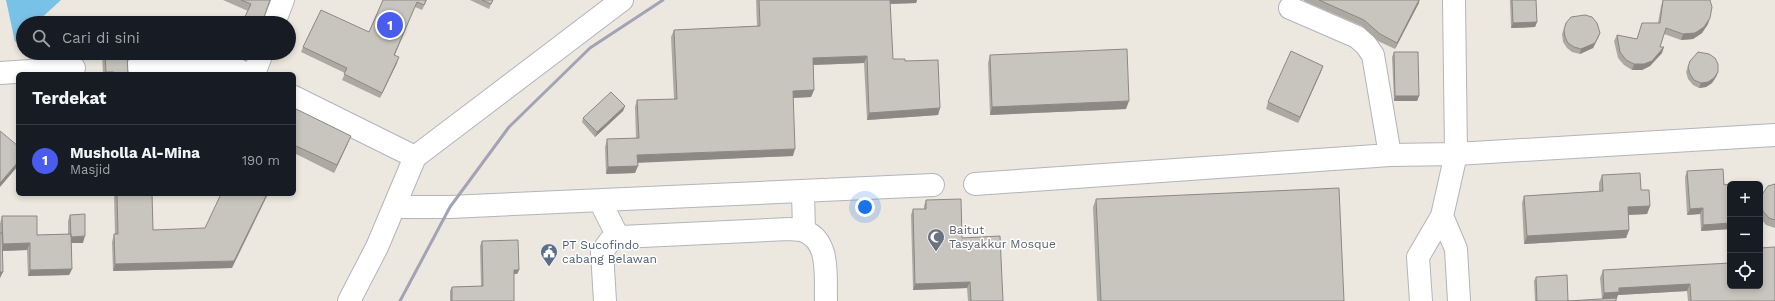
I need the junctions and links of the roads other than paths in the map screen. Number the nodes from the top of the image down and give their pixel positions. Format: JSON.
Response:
{"nodes":[{"id":1,"x":283,"y":0,"type":"edge"},
{"id":2,"x":622,"y":0,"type":"edge"},
{"id":3,"x":1454,"y":0,"type":"edge"},
{"id":4,"x":1290,"y":8,"type":"dead end"},
{"id":5,"x":277,"y":16,"type":"edge"},
{"id":6,"x":259,"y":60,"type":"edge"},
{"id":7,"x":138,"y":66,"type":"dead end"},
{"id":8,"x":74,"y":68,"type":"dead end"},
{"id":9,"x":25,"y":72,"type":"edge"},
{"id":10,"x":243,"y":72,"type":"edge"},
{"id":11,"x":255,"y":72,"type":"edge"},
{"id":12,"x":16,"y":73,"type":"edge"},
{"id":13,"x":0,"y":74,"type":"edge"},
{"id":14,"x":296,"y":98,"type":"edge"},
{"id":15,"x":1775,"y":135,"type":"edge"},
{"id":16,"x":1456,"y":154,"type":"junction"},
{"id":17,"x":1390,"y":155,"type":"junction"},
{"id":18,"x":415,"y":157,"type":"junction"},
{"id":19,"x":975,"y":184,"type":"dead end"},
{"id":20,"x":933,"y":185,"type":"dead end"},
{"id":21,"x":803,"y":192,"type":"junction"},
{"id":22,"x":600,"y":201,"type":"junction"},
{"id":23,"x":395,"y":207,"type":"junction"},
{"id":24,"x":1442,"y":216,"type":"junction"},
{"id":25,"x":804,"y":231,"type":"junction"},
{"id":26,"x":621,"y":237,"type":"junction"},
{"id":27,"x":350,"y":301,"type":"edge"},
{"id":28,"x":605,"y":301,"type":"edge"},
{"id":29,"x":826,"y":301,"type":"edge"},
{"id":30,"x":1421,"y":301,"type":"edge"},
{"id":31,"x":1459,"y":301,"type":"edge"}],
"edges":[{"from":1,"to":5,"type":"street"},
{"from":2,"to":18,"type":"street"},
{"from":3,"to":16,"type":"street"},
{"from":4,"to":17,"type":"street"},
{"from":6,"to":11,"type":"street"},
{"from":7,"to":10,"type":"street"},
{"from":8,"to":9,"type":"street"},
{"from":12,"to":13,"type":"street"},
{"from":14,"to":18,"type":"street"},
{"from":15,"to":16,"type":"street"},
{"from":16,"to":17,"type":"street"},
{"from":16,"to":24,"type":"street"},
{"from":17,"to":19,"type":"street"},
{"from":18,"to":23,"type":"street"},
{"from":20,"to":21,"type":"street"},
{"from":21,"to":22,"type":"street"},
{"from":21,"to":25,"type":"street"},
{"from":22,"to":23,"type":"street"},
{"from":22,"to":26,"type":"street"},
{"from":23,"to":27,"type":"street"},
{"from":24,"to":30,"type":"street"},
{"from":24,"to":31,"type":"street"},
{"from":25,"to":26,"type":"street"},
{"from":25,"to":29,"type":"street"},
{"from":26,"to":28,"type":"street"}]}
